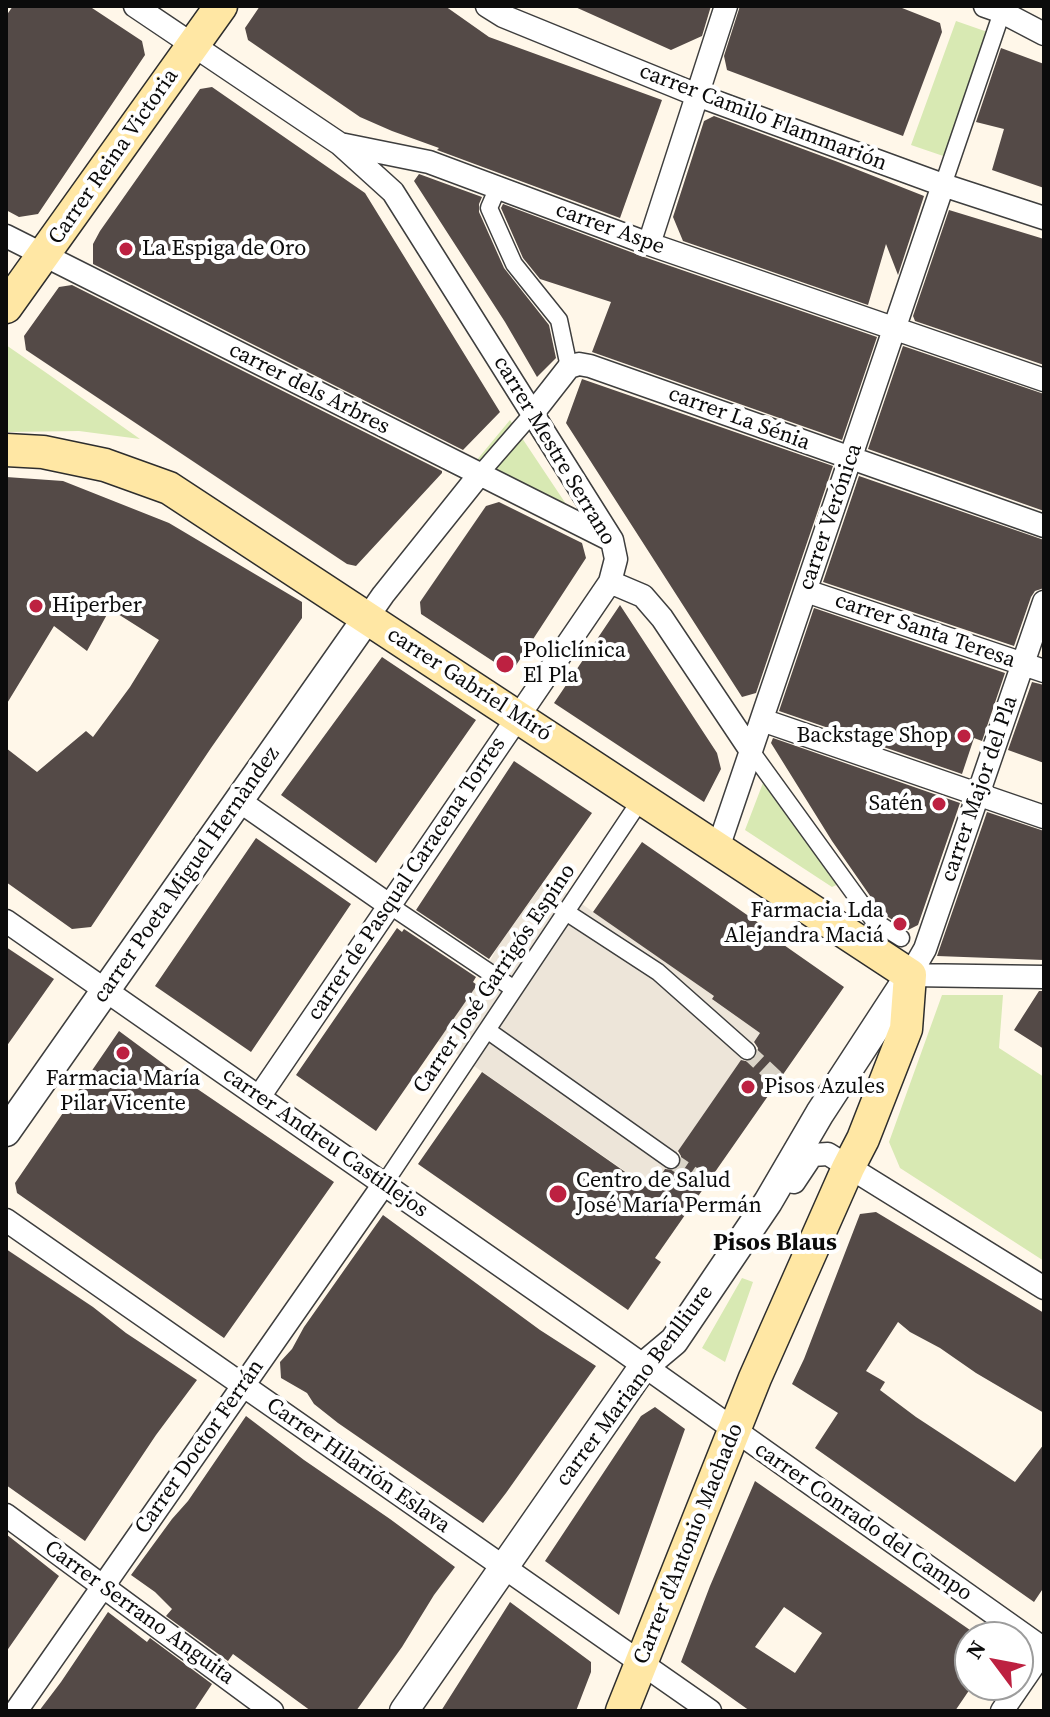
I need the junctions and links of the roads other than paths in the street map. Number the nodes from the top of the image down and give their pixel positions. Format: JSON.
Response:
{"nodes":[{"id":1,"x":135,"y":6,"type":"edge"},
{"id":2,"x":221,"y":6,"type":"edge"},
{"id":3,"x":487,"y":6,"type":"edge"},
{"id":4,"x":726,"y":6,"type":"edge"},
{"id":5,"x":993,"y":9,"type":"edge"},
{"id":6,"x":1044,"y":34,"type":"edge"},
{"id":7,"x":193,"y":45,"type":"junction"},
{"id":8,"x":697,"y":95,"type":"junction"},
{"id":9,"x":340,"y":144,"type":"junction"},
{"id":10,"x":943,"y":185,"type":"junction"},
{"id":11,"x":498,"y":187,"type":"junction"},
{"id":12,"x":1044,"y":218,"type":"edge"},
{"id":13,"x":6,"y":236,"type":"edge"},
{"id":14,"x":649,"y":244,"type":"junction"},
{"id":15,"x":44,"y":255,"type":"junction"},
{"id":16,"x":6,"y":307,"type":"edge"},
{"id":17,"x":895,"y":329,"type":"junction"},
{"id":18,"x":569,"y":367,"type":"junction"},
{"id":19,"x":1044,"y":380,"type":"edge"},
{"id":20,"x":533,"y":413,"type":"junction"},
{"id":21,"x":6,"y":450,"type":"edge"},
{"id":22,"x":851,"y":458,"type":"junction"},
{"id":23,"x":479,"y":475,"type":"junction"},
{"id":24,"x":1044,"y":526,"type":"edge"},
{"id":25,"x":612,"y":540,"type":"junction"},
{"id":26,"x":610,"y":582,"type":"junction"},
{"id":27,"x":806,"y":591,"type":"junction"},
{"id":28,"x":1044,"y":602,"type":"edge"},
{"id":29,"x":367,"y":618,"type":"junction"},
{"id":30,"x":1033,"y":668,"type":"edge"},
{"id":31,"x":518,"y":717,"type":"junction"},
{"id":32,"x":762,"y":720,"type":"junction"},
{"id":33,"x":751,"y":751,"type":"junction"},
{"id":34,"x":978,"y":796,"type":"junction"},
{"id":35,"x":642,"y":798,"type":"junction"},
{"id":36,"x":238,"y":800,"type":"junction"},
{"id":37,"x":1044,"y":817,"type":"edge"},
{"id":38,"x":718,"y":848,"type":"junction"},
{"id":39,"x":389,"y":905,"type":"junction"},
{"id":40,"x":566,"y":912,"type":"junction"},
{"id":41,"x":6,"y":921,"type":"edge"},
{"id":42,"x":901,"y":938,"type":"dead end"},
{"id":43,"x":910,"y":975,"type":"junction"},
{"id":44,"x":1044,"y":977,"type":"edge"},
{"id":45,"x":514,"y":989,"type":"junction"},
{"id":46,"x":107,"y":990,"type":"junction"},
{"id":47,"x":487,"y":1030,"type":"junction"},
{"id":48,"x":747,"y":1051,"type":"tunnel mouth"},
{"id":49,"x":259,"y":1097,"type":"junction"},
{"id":50,"x":6,"y":1132,"type":"edge"},
{"id":51,"x":671,"y":1160,"type":"tunnel mouth"},
{"id":52,"x":848,"y":1168,"type":"junction"},
{"id":53,"x":384,"y":1184,"type":"junction"},
{"id":54,"x":768,"y":1202,"type":"junction"},
{"id":55,"x":6,"y":1220,"type":"edge"},
{"id":56,"x":1044,"y":1288,"type":"edge"},
{"id":57,"x":643,"y":1367,"type":"junction"},
{"id":58,"x":242,"y":1385,"type":"junction"},
{"id":59,"x":734,"y":1431,"type":"junction"},
{"id":60,"x":6,"y":1515,"type":"edge"},
{"id":61,"x":503,"y":1568,"type":"junction"},
{"id":62,"x":102,"y":1587,"type":"junction"},
{"id":63,"x":1044,"y":1650,"type":"edge"},
{"id":64,"x":641,"y":1664,"type":"junction"},
{"id":65,"x":16,"y":1711,"type":"edge"},
{"id":66,"x":272,"y":1711,"type":"edge"},
{"id":67,"x":404,"y":1711,"type":"edge"},
{"id":68,"x":622,"y":1711,"type":"edge"},
{"id":69,"x":710,"y":1711,"type":"edge"},
{"id":70,"x":1002,"y":1711,"type":"edge"}],
"edges":[{"from":1,"to":7,"type":"street","name":"carrer Aspe"},
{"from":2,"to":7,"type":"main road","name":"Carrer Reina Victoria"},
{"from":3,"to":8,"type":"street","name":"carrer Camilo Flammarión"},
{"from":4,"to":8,"type":"street"},
{"from":5,"to":6,"type":"street"},
{"from":5,"to":10,"type":"street"},
{"from":7,"to":9,"type":"street","name":"carrer Aspe"},
{"from":7,"to":15,"type":"main road","name":"Carrer Reina Victoria"},
{"from":8,"to":10,"type":"street","name":"carrer Camilo Flammarión"},
{"from":8,"to":14,"type":"street"},
{"from":9,"to":11,"type":"street","name":"carrer Aspe"},
{"from":9,"to":20,"type":"street","name":"carrer Mestre Serrano"},
{"from":10,"to":12,"type":"street","name":"carrer Camilo Flammarión"},
{"from":10,"to":17,"type":"street","name":"carrer Verónica"},
{"from":11,"to":14,"type":"street","name":"carrer Aspe"},
{"from":11,"to":18,"type":"street"},
{"from":13,"to":15,"type":"street","name":"carrer dels Arbres"},
{"from":14,"to":17,"type":"street","name":"carrer Aspe"},
{"from":15,"to":16,"type":"main road","name":"Carrer Reina Victoria"},
{"from":15,"to":23,"type":"street","name":"carrer dels Arbres"},
{"from":17,"to":19,"type":"street","name":"carrer Aspe"},
{"from":17,"to":22,"type":"street","name":"carrer Verónica"},
{"from":18,"to":20,"type":"street"},
{"from":18,"to":22,"type":"street","name":"carrer La Sénia"},
{"from":20,"to":23,"type":"street"},
{"from":20,"to":25,"type":"street","name":"carrer Mestre Serrano"},
{"from":21,"to":29,"type":"main road","name":"carrer Gabriel Miró"},
{"from":22,"to":24,"type":"street","name":"carrer La Sénia"},
{"from":22,"to":27,"type":"street","name":"carrer Verónica"},
{"from":23,"to":25,"type":"street","name":"carrer dels Arbres"},
{"from":23,"to":29,"type":"street"},
{"from":25,"to":26,"type":"street","name":"carrer Mestre Serrano"},
{"from":26,"to":31,"type":"street","name":"carrer de Pasqual Caracena Torres"},
{"from":26,"to":33,"type":"street"},
{"from":27,"to":30,"type":"street","name":"carrer Santa Teresa"},
{"from":27,"to":32,"type":"street","name":"carrer Verónica"},
{"from":28,"to":30,"type":"street","name":"carrer Major del Pla"},
{"from":29,"to":31,"type":"main road","name":"carrer Gabriel Miró"},
{"from":29,"to":36,"type":"street","name":"carrer Poeta Miguel Hernàndez"},
{"from":30,"to":34,"type":"street","name":"carrer Major del Pla"},
{"from":31,"to":35,"type":"main road","name":"carrer Gabriel Miró"},
{"from":31,"to":39,"type":"street","name":"carrer de Pasqual Caracena Torres"},
{"from":32,"to":33,"type":"street","name":"carrer Verónica"},
{"from":32,"to":34,"type":"street"},
{"from":33,"to":38,"type":"street","name":"carrer Verónica"},
{"from":33,"to":42,"type":"street"},
{"from":34,"to":37,"type":"street"},
{"from":34,"to":43,"type":"street","name":"carrer Major del Pla"},
{"from":35,"to":38,"type":"main road","name":"carrer Gabriel Miró"},
{"from":35,"to":40,"type":"street","name":"Carrer José Garrigós Espino"},
{"from":36,"to":39,"type":"street"},
{"from":36,"to":46,"type":"street","name":"carrer Poeta Miguel Hernàndez"},
{"from":38,"to":43,"type":"main road","name":"carrer Gabriel Miró"},
{"from":39,"to":45,"type":"street"},
{"from":39,"to":49,"type":"street","name":"carrer de Pasqual Caracena Torres"},
{"from":40,"to":45,"type":"street","name":"Carrer José Garrigós Espino"},
{"from":40,"to":48,"type":"street"},
{"from":41,"to":46,"type":"street","name":"carrer Andreu Castillejos"},
{"from":43,"to":44,"type":"street"},
{"from":43,"to":52,"type":"main road","name":"Carrer d'Antonio Machado"},
{"from":43,"to":54,"type":"street","name":"carrer Mariano Benlliure"},
{"from":45,"to":47,"type":"street","name":"Carrer José Garrigós Espino"},
{"from":46,"to":49,"type":"street","name":"carrer Andreu Castillejos"},
{"from":46,"to":50,"type":"street","name":"carrer Poeta Miguel Hernàndez"},
{"from":47,"to":51,"type":"street"},
{"from":47,"to":53,"type":"street","name":"Carrer José Garrigós Espino"},
{"from":49,"to":53,"type":"street","name":"carrer Andreu Castillejos"},
{"from":52,"to":54,"type":"street"},
{"from":52,"to":56,"type":"street"},
{"from":52,"to":59,"type":"main road","name":"Carrer d'Antonio Machado"},
{"from":53,"to":57,"type":"street","name":"carrer Andreu Castillejos"},
{"from":53,"to":58,"type":"street","name":"Carrer Doctor Ferrán"},
{"from":54,"to":57,"type":"street","name":"carrer Mariano Benlliure"},
{"from":55,"to":58,"type":"street","name":"Carrer Hilarión Eslava"},
{"from":57,"to":59,"type":"street","name":"carrer Conrado del Campo"},
{"from":57,"to":61,"type":"street","name":"carrer Mariano Benlliure"},
{"from":58,"to":61,"type":"street","name":"Carrer Hilarión Eslava"},
{"from":58,"to":62,"type":"street","name":"Carrer Doctor Ferrán"},
{"from":59,"to":63,"type":"street","name":"carrer Conrado del Campo"},
{"from":59,"to":64,"type":"main road","name":"Carrer d'Antonio Machado"},
{"from":60,"to":62,"type":"street","name":"Carrer Serrano Anguita"},
{"from":61,"to":64,"type":"street","name":"Carrer Hilarión Eslava"},
{"from":61,"to":67,"type":"street","name":"carrer Mariano Benlliure"},
{"from":62,"to":65,"type":"street","name":"Carrer Doctor Ferrán"},
{"from":62,"to":66,"type":"street","name":"Carrer Serrano Anguita"},
{"from":63,"to":70,"type":"street"},
{"from":64,"to":68,"type":"main road","name":"Carrer d'Antonio Machado"},
{"from":64,"to":69,"type":"street","name":"Carrer Hilarión Eslava"}]}
